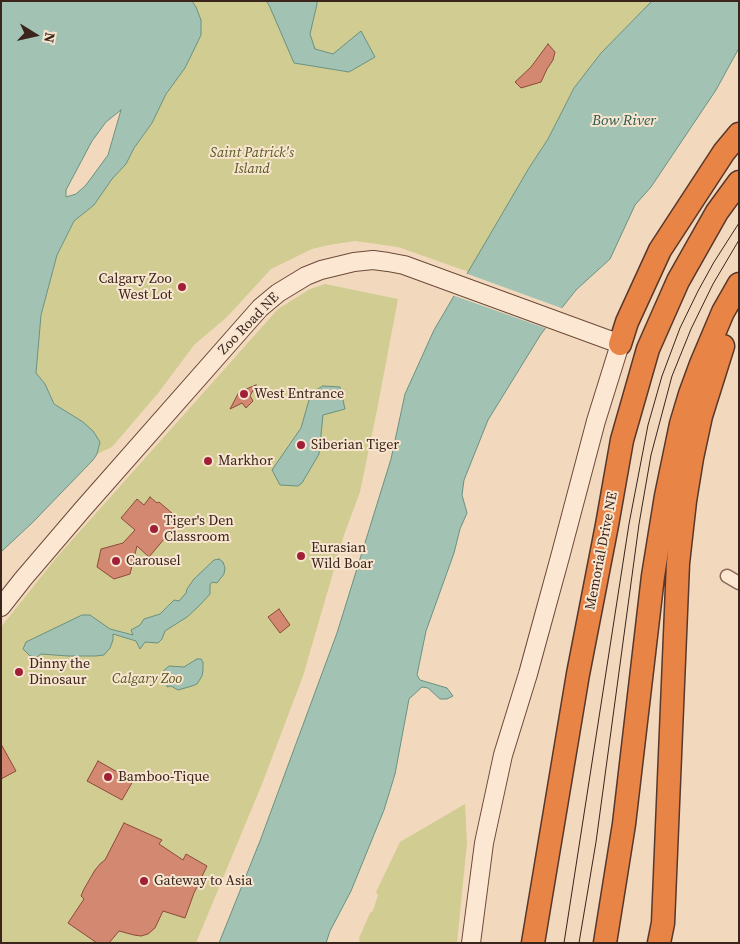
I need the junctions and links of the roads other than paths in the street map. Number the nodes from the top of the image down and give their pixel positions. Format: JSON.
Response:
{"nodes":[{"id":1,"x":739,"y":134,"type":"edge"},
{"id":2,"x":739,"y":182,"type":"edge"},
{"id":3,"x":739,"y":284,"type":"edge"},
{"id":4,"x":723,"y":312,"type":"junction"},
{"id":5,"x":620,"y":344,"type":"junction"},
{"id":6,"x":1,"y":607,"type":"edge"},
{"id":7,"x":663,"y":936,"type":"edge"},
{"id":8,"x":471,"y":943,"type":"edge"},
{"id":9,"x":533,"y":943,"type":"edge"},
{"id":10,"x":605,"y":943,"type":"edge"}],
"edges":[{"from":1,"to":5,"type":"highway"},
{"from":2,"to":9,"type":"highway","name":"Memorial Drive NE"},
{"from":3,"to":4,"type":"highway"},
{"from":4,"to":7,"type":"highway"},
{"from":4,"to":10,"type":"highway"},
{"from":5,"to":6,"type":"street","name":"Zoo Road NE"},
{"from":5,"to":8,"type":"street"}]}
